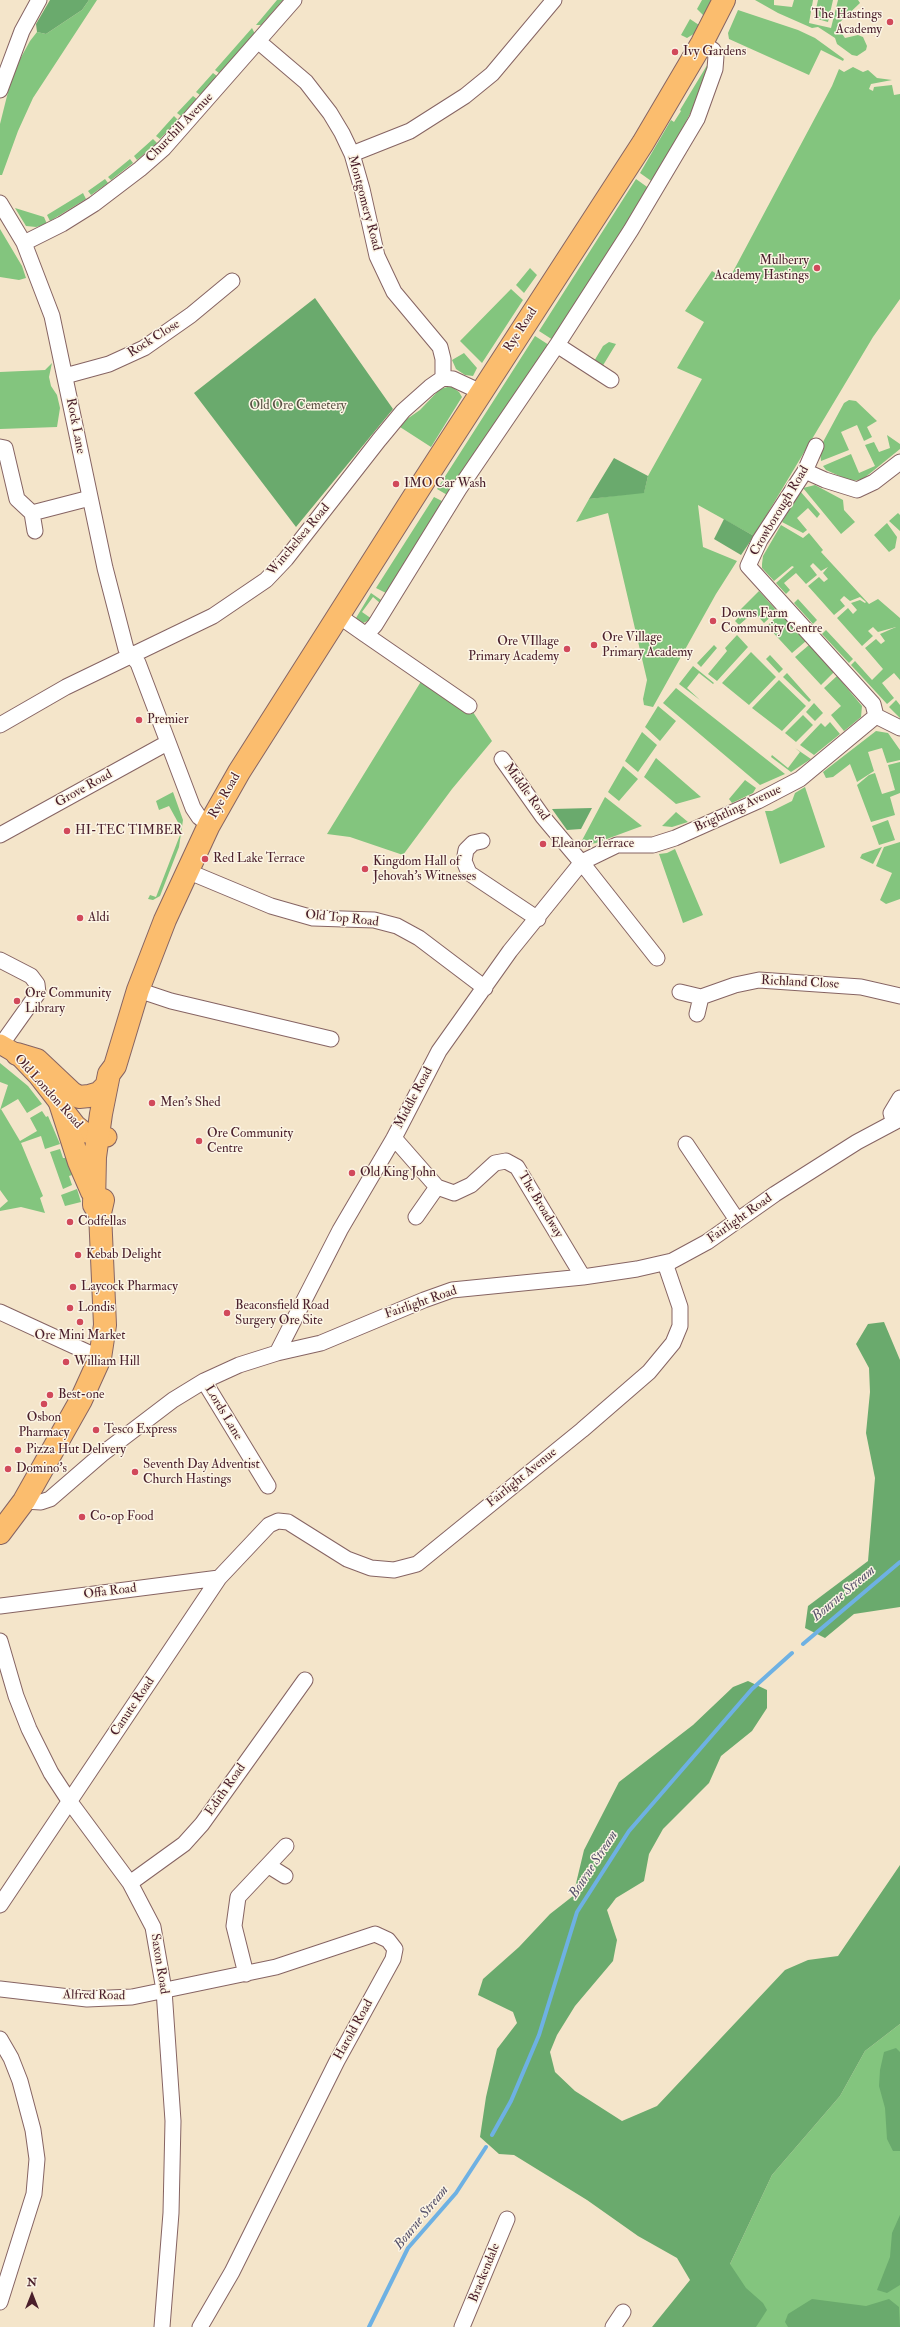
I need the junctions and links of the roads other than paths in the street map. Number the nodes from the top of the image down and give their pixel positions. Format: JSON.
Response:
{"nodes":[{"id":1,"x":39,"y":0,"type":"edge"},
{"id":2,"x":294,"y":0,"type":"edge"},
{"id":3,"x":554,"y":0,"type":"edge"},
{"id":4,"x":724,"y":0,"type":"edge"},
{"id":5,"x":259,"y":42,"type":"junction"},
{"id":6,"x":702,"y":43,"type":"junction"},
{"id":7,"x":0,"y":90,"type":"edge"},
{"id":8,"x":352,"y":154,"type":"junction"},
{"id":9,"x":0,"y":202,"type":"edge"},
{"id":10,"x":24,"y":243,"type":"junction"},
{"id":11,"x":232,"y":281,"type":"dead end"},
{"id":12,"x":557,"y":345,"type":"junction"},
{"id":13,"x":65,"y":376,"type":"junction"},
{"id":14,"x":443,"y":378,"type":"junction"},
{"id":15,"x":611,"y":380,"type":"dead end"},
{"id":16,"x":481,"y":392,"type":"junction"},
{"id":17,"x":816,"y":446,"type":"dead end"},
{"id":18,"x":0,"y":448,"type":"edge"},
{"id":19,"x":900,"y":462,"type":"edge"},
{"id":20,"x":805,"y":471,"type":"junction"},
{"id":21,"x":90,"y":498,"type":"junction"},
{"id":22,"x":32,"y":513,"type":"junction"},
{"id":23,"x":35,"y":532,"type":"dead end"},
{"id":24,"x":338,"y":616,"type":"junction"},
{"id":25,"x":366,"y":635,"type":"junction"},
{"id":26,"x":132,"y":655,"type":"junction"},
{"id":27,"x":469,"y":706,"type":"dead end"},
{"id":28,"x":876,"y":716,"type":"junction"},
{"id":29,"x":0,"y":725,"type":"edge"},
{"id":30,"x":900,"y":728,"type":"edge"},
{"id":31,"x":167,"y":743,"type":"junction"},
{"id":32,"x":502,"y":759,"type":"dead end"},
{"id":33,"x":208,"y":825,"type":"junction"},
{"id":34,"x":0,"y":835,"type":"edge"},
{"id":35,"x":482,"y":841,"type":"dead end"},
{"id":36,"x":582,"y":862,"type":"junction"},
{"id":37,"x":187,"y":871,"type":"junction"},
{"id":38,"x":538,"y":919,"type":"junction"},
{"id":39,"x":657,"y":958,"type":"dead end"},
{"id":40,"x":0,"y":960,"type":"edge"},
{"id":41,"x":485,"y":988,"type":"junction"},
{"id":42,"x":138,"y":990,"type":"junction"},
{"id":43,"x":680,"y":992,"type":"dead end"},
{"id":44,"x":900,"y":996,"type":"edge"},
{"id":45,"x":701,"y":997,"type":"junction"},
{"id":46,"x":697,"y":1014,"type":"dead end"},
{"id":47,"x":331,"y":1039,"type":"dead end"},
{"id":48,"x":6,"y":1048,"type":"edge"},
{"id":49,"x":115,"y":1066,"type":"junction"},
{"id":50,"x":106,"y":1086,"type":"junction"},
{"id":51,"x":900,"y":1098,"type":"edge"},
{"id":52,"x":60,"y":1103,"type":"junction"},
{"id":53,"x":896,"y":1120,"type":"edge"},
{"id":54,"x":102,"y":1137,"type":"junction"},
{"id":55,"x":394,"y":1138,"type":"junction"},
{"id":56,"x":686,"y":1144,"type":"dead end"},
{"id":57,"x":437,"y":1187,"type":"junction"},
{"id":58,"x":97,"y":1205,"type":"junction"},
{"id":59,"x":416,"y":1217,"type":"dead end"},
{"id":60,"x":737,"y":1220,"type":"junction"},
{"id":61,"x":665,"y":1263,"type":"junction"},
{"id":62,"x":583,"y":1277,"type":"junction"},
{"id":63,"x":0,"y":1312,"type":"edge"},
{"id":64,"x":277,"y":1353,"type":"junction"},
{"id":65,"x":100,"y":1358,"type":"junction"},
{"id":66,"x":204,"y":1381,"type":"junction"},
{"id":67,"x":268,"y":1486,"type":"dead end"},
{"id":68,"x":24,"y":1501,"type":"junction"},
{"id":69,"x":278,"y":1521,"type":"joint"},
{"id":70,"x":0,"y":1533,"type":"edge"},
{"id":71,"x":219,"y":1578,"type":"junction"},
{"id":72,"x":0,"y":1606,"type":"edge"},
{"id":73,"x":0,"y":1641,"type":"edge"},
{"id":74,"x":305,"y":1680,"type":"dead end"},
{"id":75,"x":70,"y":1802,"type":"junction"},
{"id":76,"x":286,"y":1846,"type":"dead end"},
{"id":77,"x":269,"y":1866,"type":"junction"},
{"id":78,"x":285,"y":1876,"type":"dead end"},
{"id":79,"x":130,"y":1883,"type":"junction"},
{"id":80,"x":0,"y":1904,"type":"edge"},
{"id":81,"x":246,"y":1974,"type":"junction"},
{"id":82,"x":0,"y":1989,"type":"edge"},
{"id":83,"x":164,"y":1990,"type":"junction"},
{"id":84,"x":0,"y":2039,"type":"edge"},
{"id":85,"x":507,"y":2219,"type":"dead end"},
{"id":86,"x":0,"y":2302,"type":"edge"},
{"id":87,"x":623,"y":2312,"type":"dead end"},
{"id":88,"x":162,"y":2327,"type":"edge"},
{"id":89,"x":200,"y":2327,"type":"edge"},
{"id":90,"x":462,"y":2327,"type":"edge"},
{"id":91,"x":613,"y":2327,"type":"edge"}],
"edges":[{"from":1,"to":7,"type":"street"},
{"from":2,"to":5,"type":"street","name":"Churchill Avenue"},
{"from":3,"to":8,"type":"street"},
{"from":4,"to":6,"type":"highway","name":"Rye Road"},
{"from":5,"to":8,"type":"street","name":"Montgomery Road"},
{"from":5,"to":10,"type":"street","name":"Churchill Avenue"},
{"from":6,"to":12,"type":"street"},
{"from":6,"to":16,"type":"highway","name":"Rye Road"},
{"from":8,"to":14,"type":"street","name":"Montgomery Road"},
{"from":9,"to":10,"type":"street","name":"Rock Lane"},
{"from":10,"to":13,"type":"street","name":"Rock Lane"},
{"from":11,"to":13,"type":"street","name":"Rock Close"},
{"from":12,"to":15,"type":"street"},
{"from":12,"to":25,"type":"street"},
{"from":13,"to":21,"type":"street","name":"Rock Lane"},
{"from":14,"to":16,"type":"street"},
{"from":14,"to":26,"type":"street","name":"Winchelsea Road"},
{"from":16,"to":24,"type":"highway","name":"Rye Road"},
{"from":17,"to":20,"type":"street","name":"Crowborough Road"},
{"from":18,"to":22,"type":"street"},
{"from":19,"to":20,"type":"street"},
{"from":20,"to":28,"type":"street","name":"Crowborough Road"},
{"from":21,"to":22,"type":"street"},
{"from":21,"to":26,"type":"street","name":"Rock Lane"},
{"from":22,"to":23,"type":"street"},
{"from":24,"to":25,"type":"street"},
{"from":24,"to":33,"type":"highway","name":"Rye Road"},
{"from":25,"to":27,"type":"street"},
{"from":26,"to":29,"type":"street","name":"Winchelsea Road"},
{"from":26,"to":31,"type":"street"},
{"from":28,"to":30,"type":"street"},
{"from":28,"to":36,"type":"street","name":"Brightling Avenue"},
{"from":31,"to":33,"type":"street"},
{"from":31,"to":34,"type":"street","name":"Grove Road"},
{"from":32,"to":36,"type":"street","name":"Middle Road"},
{"from":33,"to":37,"type":"highway","name":"Rye Road"},
{"from":35,"to":38,"type":"street"},
{"from":36,"to":38,"type":"street","name":"Middle Road"},
{"from":36,"to":39,"type":"street","name":"Middle Road"},
{"from":37,"to":41,"type":"street","name":"Old Top Road"},
{"from":37,"to":42,"type":"highway","name":"Rye Road"},
{"from":38,"to":41,"type":"street","name":"Middle Road"},
{"from":40,"to":48,"type":"street"},
{"from":41,"to":55,"type":"street","name":"Middle Road"},
{"from":42,"to":47,"type":"street"},
{"from":42,"to":49,"type":"highway","name":"Rye Road"},
{"from":43,"to":45,"type":"street"},
{"from":44,"to":45,"type":"street","name":"Richland Close"},
{"from":45,"to":46,"type":"street"},
{"from":48,"to":50,"type":"highway"},
{"from":48,"to":52,"type":"main road","name":"Old London Road"},
{"from":49,"to":50,"type":"highway","name":"Rye Road"},
{"from":49,"to":54,"type":"highway","name":"Old London Road"},
{"from":50,"to":54,"type":"highway","name":"Rye Road"},
{"from":51,"to":53,"type":"street"},
{"from":52,"to":54,"type":"main road","name":"Old London Road"},
{"from":52,"to":58,"type":"highway"},
{"from":53,"to":60,"type":"street","name":"Fairlight Road"},
{"from":54,"to":58,"type":"highway","name":"Old London Road"},
{"from":55,"to":57,"type":"street"},
{"from":55,"to":64,"type":"street","name":"Middle Road"},
{"from":56,"to":60,"type":"street"},
{"from":57,"to":59,"type":"street"},
{"from":57,"to":62,"type":"street","name":"The Broadway"},
{"from":58,"to":65,"type":"highway","name":"Old London Road"},
{"from":60,"to":61,"type":"street","name":"Fairlight Road"},
{"from":61,"to":62,"type":"street","name":"Fairlight Road"},
{"from":61,"to":69,"type":"street","name":"Fairlight Avenue"},
{"from":62,"to":64,"type":"street","name":"Fairlight Road"},
{"from":63,"to":65,"type":"street"},
{"from":64,"to":66,"type":"street","name":"Fairlight Road"},
{"from":65,"to":68,"type":"highway","name":"Old London Road"},
{"from":66,"to":67,"type":"street","name":"Lords Lane"},
{"from":66,"to":68,"type":"street","name":"Fairlight Road"},
{"from":68,"to":70,"type":"highway","name":"Old London Road"},
{"from":69,"to":71,"type":"street","name":"Canute Road"},
{"from":71,"to":72,"type":"street","name":"Offa Road"},
{"from":71,"to":75,"type":"street","name":"Canute Road"},
{"from":73,"to":75,"type":"street","name":"Saxon Road"},
{"from":74,"to":79,"type":"street","name":"Edith Road"},
{"from":75,"to":79,"type":"street","name":"Saxon Road"},
{"from":75,"to":80,"type":"street","name":"Canute Road"},
{"from":76,"to":77,"type":"street"},
{"from":77,"to":78,"type":"street"},
{"from":77,"to":81,"type":"street"},
{"from":79,"to":83,"type":"street","name":"Saxon Road"},
{"from":81,"to":83,"type":"street","name":"Harold Road"},
{"from":81,"to":89,"type":"street","name":"Harold Road"},
{"from":82,"to":83,"type":"street","name":"Alfred Road"},
{"from":83,"to":88,"type":"street","name":"Saxon Road"},
{"from":84,"to":86,"type":"street"},
{"from":85,"to":90,"type":"street","name":"Brackendale"},
{"from":87,"to":91,"type":"street"}]}
